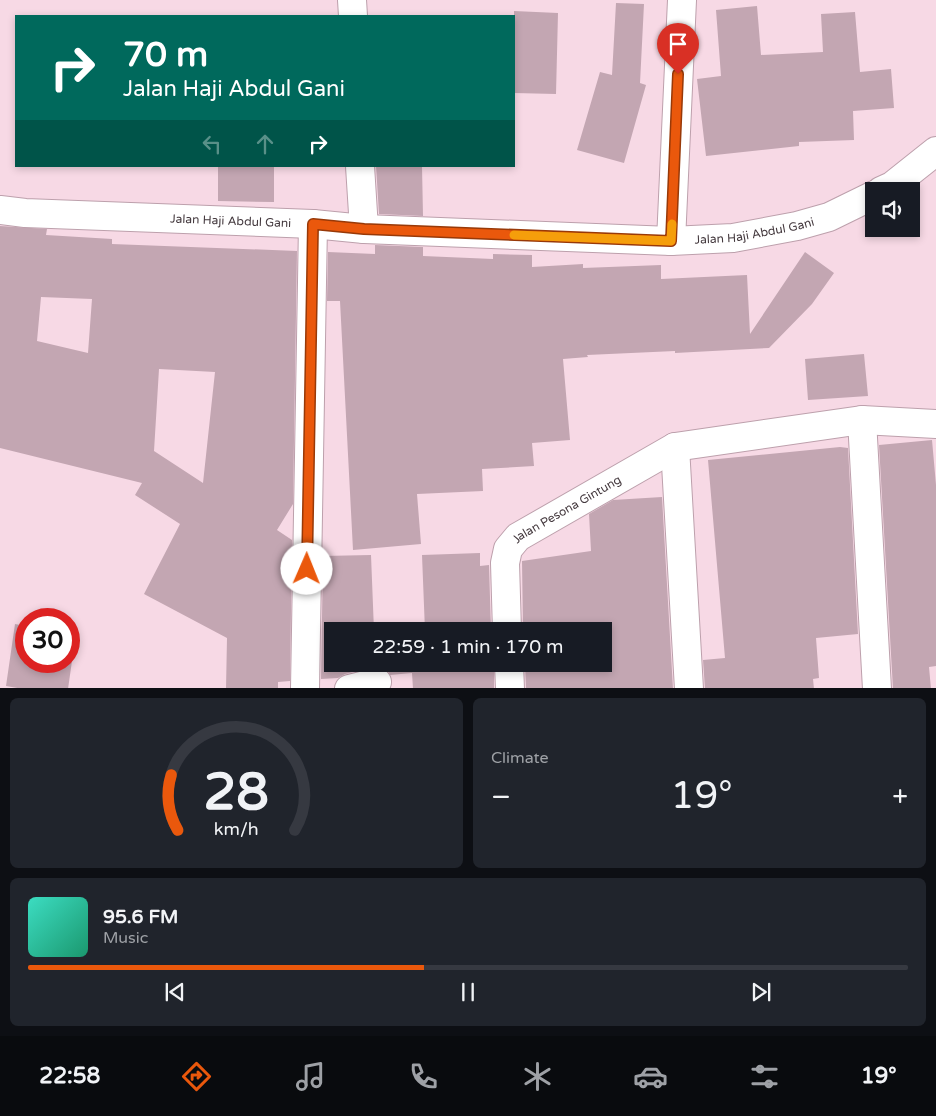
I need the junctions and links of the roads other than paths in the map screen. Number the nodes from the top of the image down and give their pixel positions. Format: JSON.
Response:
{"nodes":[{"id":1,"x":352,"y":0,"type":"edge"},
{"id":2,"x":682,"y":0,"type":"edge"},
{"id":3,"x":353,"y":15,"type":"edge"},
{"id":4,"x":936,"y":151,"type":"edge"},
{"id":5,"x":360,"y":167,"type":"edge"},
{"id":6,"x":897,"y":182,"type":"edge"},
{"id":7,"x":865,"y":199,"type":"edge"},
{"id":8,"x":0,"y":210,"type":"edge"},
{"id":9,"x":313,"y":224,"type":"junction"},
{"id":10,"x":364,"y":229,"type":"junction"},
{"id":11,"x":671,"y":241,"type":"junction"},
{"id":12,"x":862,"y":420,"type":"junction"},
{"id":13,"x":936,"y":424,"type":"edge"},
{"id":14,"x":675,"y":447,"type":"junction"},
{"id":15,"x":507,"y":622,"type":"edge"},
{"id":16,"x":509,"y":672,"type":"edge"},
{"id":17,"x":377,"y":682,"type":"dead end"},
{"id":18,"x":305,"y":688,"type":"edge"},
{"id":19,"x":350,"y":688,"type":"edge"},
{"id":20,"x":510,"y":688,"type":"edge"},
{"id":21,"x":689,"y":688,"type":"edge"},
{"id":22,"x":877,"y":688,"type":"edge"}],
"edges":[{"from":1,"to":3,"type":"street"},
{"from":2,"to":11,"type":"street"},
{"from":4,"to":6,"type":"street"},
{"from":5,"to":10,"type":"street"},
{"from":7,"to":11,"type":"street","name":"Jalan Haji Abdul Gani"},
{"from":8,"to":9,"type":"street","name":"Jalan Haji Abdul Gani"},
{"from":9,"to":10,"type":"street","name":"Jalan Haji Abdul Gani"},
{"from":9,"to":18,"type":"street"},
{"from":10,"to":11,"type":"street","name":"Jalan Haji Abdul Gani"},
{"from":12,"to":13,"type":"street","name":"Jalan Pesona Gintung"},
{"from":12,"to":14,"type":"street","name":"Jalan Pesona Gintung"},
{"from":12,"to":22,"type":"street"},
{"from":14,"to":15,"type":"street","name":"Jalan Pesona Gintung"},
{"from":14,"to":21,"type":"street"},
{"from":16,"to":20,"type":"street"},
{"from":17,"to":19,"type":"street"}]}
